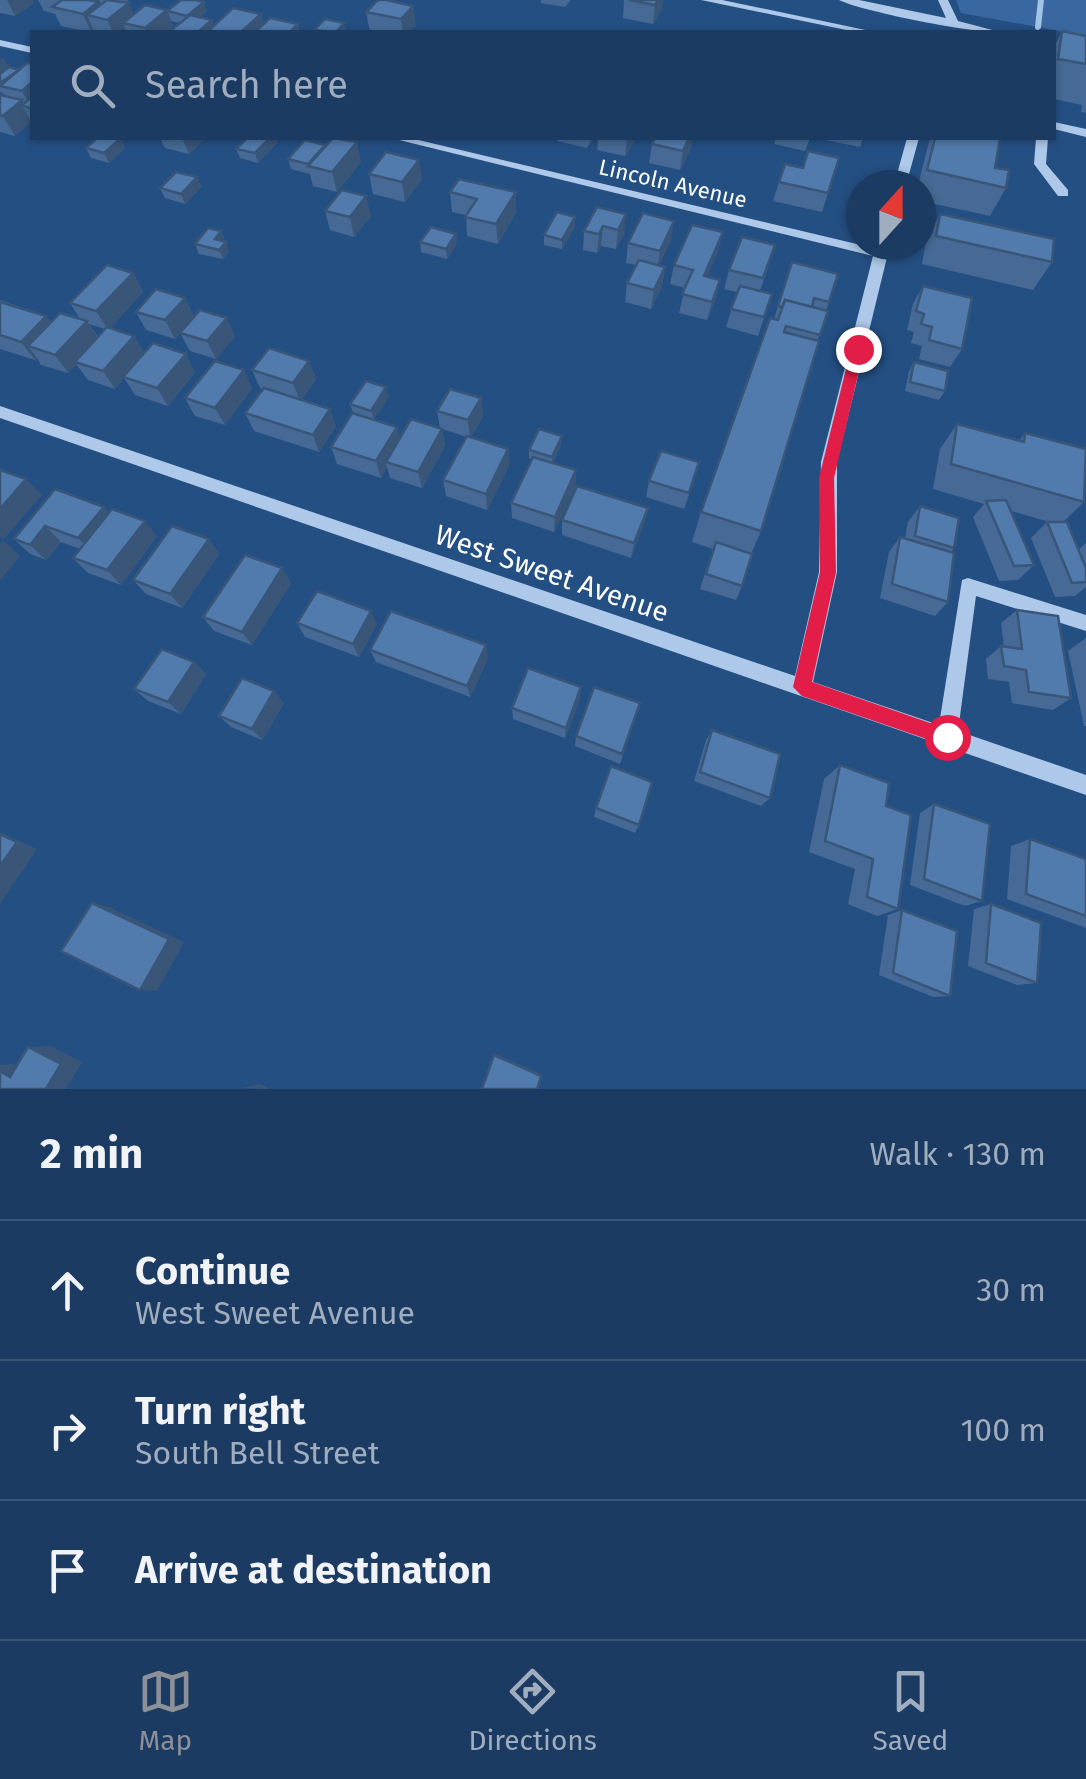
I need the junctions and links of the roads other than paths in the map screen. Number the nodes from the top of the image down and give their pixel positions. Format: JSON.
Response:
{"nodes":[{"id":1,"x":706,"y":0,"type":"edge"},
{"id":2,"x":844,"y":0,"type":"edge"},
{"id":3,"x":943,"y":0,"type":"edge"},
{"id":4,"x":950,"y":28,"type":"edge"},
{"id":5,"x":860,"y":30,"type":"edge"},
{"id":6,"x":0,"y":43,"type":"edge"},
{"id":7,"x":30,"y":50,"type":"edge"},
{"id":8,"x":1056,"y":126,"type":"edge"},
{"id":9,"x":1086,"y":133,"type":"edge"},
{"id":10,"x":406,"y":140,"type":"edge"},
{"id":11,"x":911,"y":140,"type":"edge"},
{"id":12,"x":1042,"y":140,"type":"edge"},
{"id":13,"x":904,"y":170,"type":"edge"},
{"id":14,"x":1063,"y":192,"type":"dead end"},
{"id":15,"x":846,"y":241,"type":"edge"},
{"id":16,"x":879,"y":260,"type":"edge"},
{"id":17,"x":0,"y":412,"type":"edge"},
{"id":18,"x":1086,"y":622,"type":"edge"},
{"id":19,"x":802,"y":687,"type":"junction"},
{"id":20,"x":947,"y":737,"type":"junction"},
{"id":21,"x":1086,"y":785,"type":"edge"}],
"edges":[{"from":1,"to":5,"type":"street"},
{"from":2,"to":4,"type":"street"},
{"from":3,"to":4,"type":"street"},
{"from":6,"to":7,"type":"street"},
{"from":8,"to":9,"type":"street"},
{"from":10,"to":15,"type":"street","name":"Lincoln Avenue"},
{"from":11,"to":13,"type":"street"},
{"from":12,"to":14,"type":"street"},
{"from":16,"to":19,"type":"street"},
{"from":17,"to":19,"type":"street","name":"West Sweet Avenue"},
{"from":18,"to":20,"type":"street"},
{"from":19,"to":20,"type":"street","name":"West Sweet Avenue"},
{"from":20,"to":21,"type":"street","name":"West Sweet Avenue"}]}
